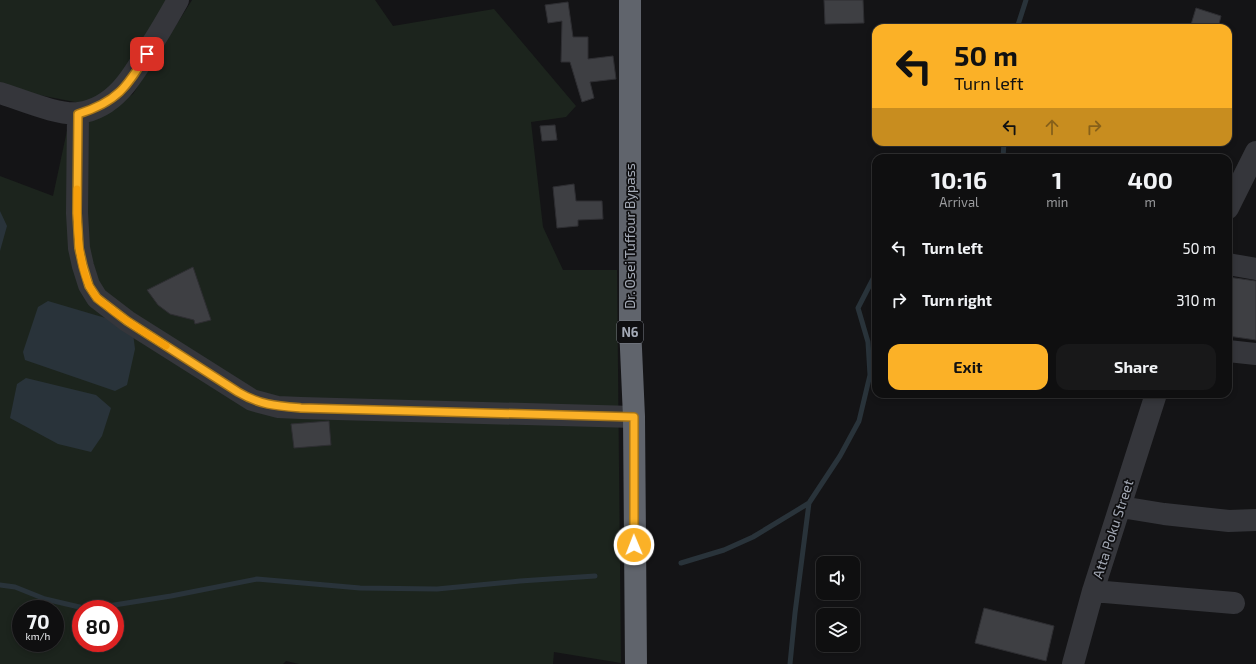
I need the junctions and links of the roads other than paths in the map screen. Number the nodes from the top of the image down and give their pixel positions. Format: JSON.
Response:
{"nodes":[{"id":1,"x":178,"y":0,"type":"edge"},
{"id":2,"x":630,"y":0,"type":"edge"},
{"id":3,"x":0,"y":93,"type":"edge"},
{"id":4,"x":78,"y":114,"type":"junction"},
{"id":5,"x":1256,"y":152,"type":"edge"},
{"id":6,"x":1232,"y":200,"type":"edge"},
{"id":7,"x":1232,"y":265,"type":"edge"},
{"id":8,"x":1256,"y":269,"type":"edge"},
{"id":9,"x":1232,"y":351,"type":"edge"},
{"id":10,"x":1256,"y":354,"type":"edge"},
{"id":11,"x":1155,"y":398,"type":"edge"},
{"id":12,"x":634,"y":417,"type":"junction"},
{"id":13,"x":1121,"y":507,"type":"junction"},
{"id":14,"x":1256,"y":520,"type":"edge"},
{"id":15,"x":1093,"y":591,"type":"junction"},
{"id":16,"x":1234,"y":603,"type":"dead end"},
{"id":17,"x":636,"y":664,"type":"edge"},
{"id":18,"x":1073,"y":664,"type":"edge"}],
"edges":[{"from":1,"to":4,"type":"street"},
{"from":2,"to":12,"type":"highway","name":"Dr. Osei Tuffour Bypass","number":"N6"},
{"from":3,"to":4,"type":"street"},
{"from":4,"to":12,"type":"street"},
{"from":5,"to":6,"type":"street"},
{"from":7,"to":8,"type":"street"},
{"from":9,"to":10,"type":"street"},
{"from":11,"to":13,"type":"street","name":"Atta Poku Street"},
{"from":12,"to":17,"type":"highway","name":"Dr. Osei Tuffour Bypass","number":"N6"},
{"from":13,"to":14,"type":"street"},
{"from":13,"to":15,"type":"street","name":"Atta Poku Street"},
{"from":15,"to":16,"type":"street"},
{"from":15,"to":18,"type":"street","name":"Atta Poku Street"}]}
